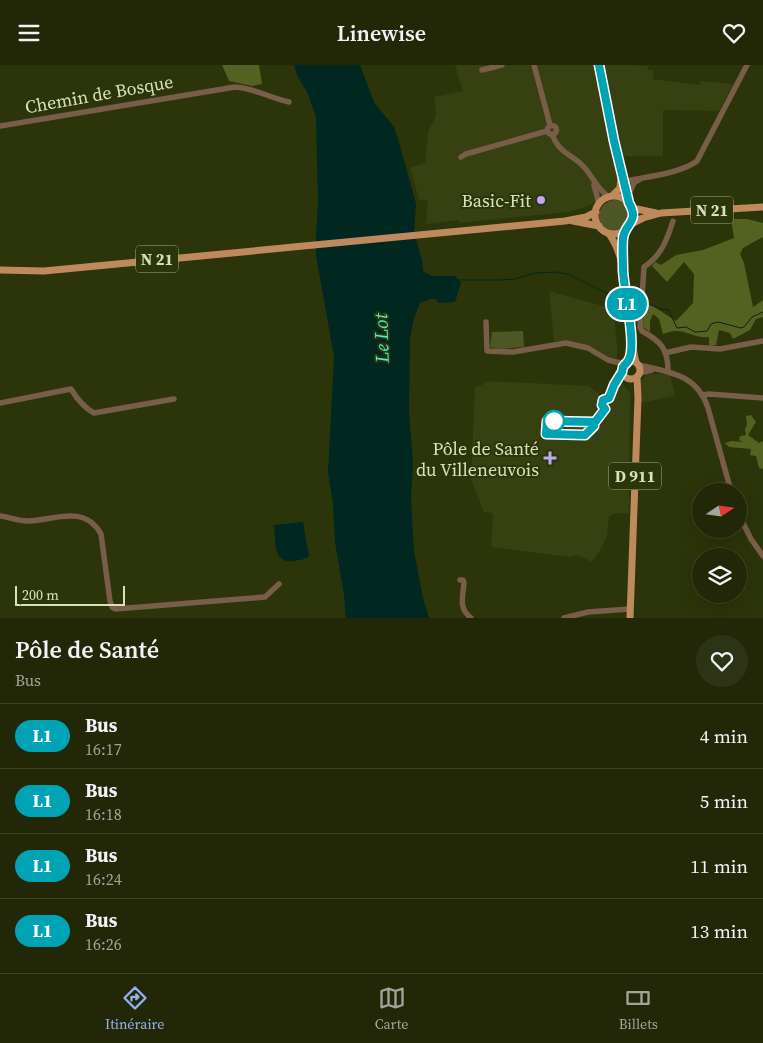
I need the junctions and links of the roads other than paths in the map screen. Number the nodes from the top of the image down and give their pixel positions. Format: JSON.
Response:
{"nodes":[{"id":1,"x":502,"y":65,"type":"edge"},
{"id":2,"x":534,"y":65,"type":"edge"},
{"id":3,"x":598,"y":65,"type":"edge"},
{"id":4,"x":748,"y":65,"type":"edge"},
{"id":5,"x":482,"y":70,"type":"dead end"},
{"id":6,"x":289,"y":102,"type":"dead end"},
{"id":7,"x":0,"y":126,"type":"edge"},
{"id":8,"x":550,"y":130,"type":"junction"},
{"id":9,"x":461,"y":157,"type":"dead end"},
{"id":10,"x":646,"y":176,"type":"junction"},
{"id":11,"x":592,"y":181,"type":"junction"},
{"id":12,"x":623,"y":181,"type":"junction"},
{"id":13,"x":610,"y":197,"type":"junction"},
{"id":14,"x":630,"y":202,"type":"junction"},
{"id":15,"x":599,"y":204,"type":"junction"},
{"id":16,"x":763,"y":207,"type":"edge"},
{"id":17,"x":596,"y":212,"type":"junction"},
{"id":18,"x":661,"y":213,"type":"junction"},
{"id":19,"x":565,"y":221,"type":"junction"},
{"id":20,"x":673,"y":221,"type":"dead end"},
{"id":21,"x":632,"y":224,"type":"junction"},
{"id":22,"x":599,"y":226,"type":"junction"},
{"id":23,"x":625,"y":231,"type":"junction"},
{"id":24,"x":609,"y":234,"type":"junction"},
{"id":25,"x":0,"y":271,"type":"edge"},
{"id":26,"x":623,"y":271,"type":"junction"},
{"id":27,"x":486,"y":322,"type":"dead end"},
{"id":28,"x":763,"y":341,"type":"edge"},
{"id":29,"x":665,"y":353,"type":"junction"},
{"id":30,"x":630,"y":367,"type":"junction"},
{"id":31,"x":668,"y":371,"type":"junction"},
{"id":32,"x":629,"y":379,"type":"junction"},
{"id":33,"x":703,"y":395,"type":"junction"},
{"id":34,"x":763,"y":398,"type":"edge"},
{"id":35,"x":174,"y":399,"type":"dead end"},
{"id":36,"x":0,"y":403,"type":"edge"},
{"id":37,"x":638,"y":407,"type":"junction"},
{"id":38,"x":729,"y":483,"type":"edge"},
{"id":39,"x":0,"y":517,"type":"edge"},
{"id":40,"x":748,"y":533,"type":"edge"},
{"id":41,"x":763,"y":556,"type":"edge"},
{"id":42,"x":460,"y":580,"type":"dead end"},
{"id":43,"x":278,"y":584,"type":"dead end"},
{"id":44,"x":630,"y":609,"type":"junction"},
{"id":45,"x":471,"y":618,"type":"edge"},
{"id":46,"x":564,"y":618,"type":"edge"},
{"id":47,"x":630,"y":618,"type":"edge"}],
"edges":[{"from":1,"to":5,"type":"street"},
{"from":2,"to":8,"type":"street"},
{"from":3,"to":12,"type":"main road"},
{"from":4,"to":10,"type":"street"},
{"from":6,"to":7,"type":"street","name":"Chemin de Bosque"},
{"from":8,"to":9,"type":"street"},
{"from":8,"to":11,"type":"street"},
{"from":10,"to":12,"type":"street"},
{"from":10,"to":14,"type":"street"},
{"from":11,"to":13,"type":"street"},
{"from":11,"to":15,"type":"street"},
{"from":12,"to":13,"type":"main road"},
{"from":12,"to":14,"type":"main road"},
{"from":13,"to":14,"type":"main road"},
{"from":13,"to":15,"type":"main road"},
{"from":14,"to":18,"type":"main road","number":"N 21"},
{"from":14,"to":21,"type":"main road"},
{"from":15,"to":17,"type":"main road"},
{"from":16,"to":18,"type":"main road","number":"N 21"},
{"from":17,"to":19,"type":"main road","number":"N 21"},
{"from":17,"to":22,"type":"main road"},
{"from":18,"to":21,"type":"main road","number":"N 21"},
{"from":19,"to":22,"type":"main road","number":"N 21"},
{"from":19,"to":25,"type":"main road","number":"N 21"},
{"from":20,"to":29,"type":"street"},
{"from":21,"to":23,"type":"main road"},
{"from":22,"to":24,"type":"main road"},
{"from":23,"to":24,"type":"main road"},
{"from":23,"to":26,"type":"main road","number":"D 911"},
{"from":24,"to":26,"type":"main road","number":"D 911"},
{"from":26,"to":30,"type":"main road","number":"D 911"},
{"from":27,"to":30,"type":"street"},
{"from":28,"to":29,"type":"street"},
{"from":29,"to":31,"type":"street"},
{"from":30,"to":31,"type":"street"},
{"from":30,"to":32,"type":"main road"},
{"from":30,"to":32,"type":"main road"},
{"from":30,"to":37,"type":"main road","number":"D 911"},
{"from":31,"to":33,"type":"street"},
{"from":32,"to":37,"type":"main road","number":"D 911"},
{"from":33,"to":34,"type":"street"},
{"from":33,"to":38,"type":"street"},
{"from":35,"to":36,"type":"street"},
{"from":37,"to":44,"type":"main road","number":"D 911"},
{"from":39,"to":43,"type":"street"},
{"from":40,"to":41,"type":"street"},
{"from":42,"to":45,"type":"street"},
{"from":44,"to":46,"type":"street"},
{"from":44,"to":47,"type":"main road","number":"D 911"}]}
